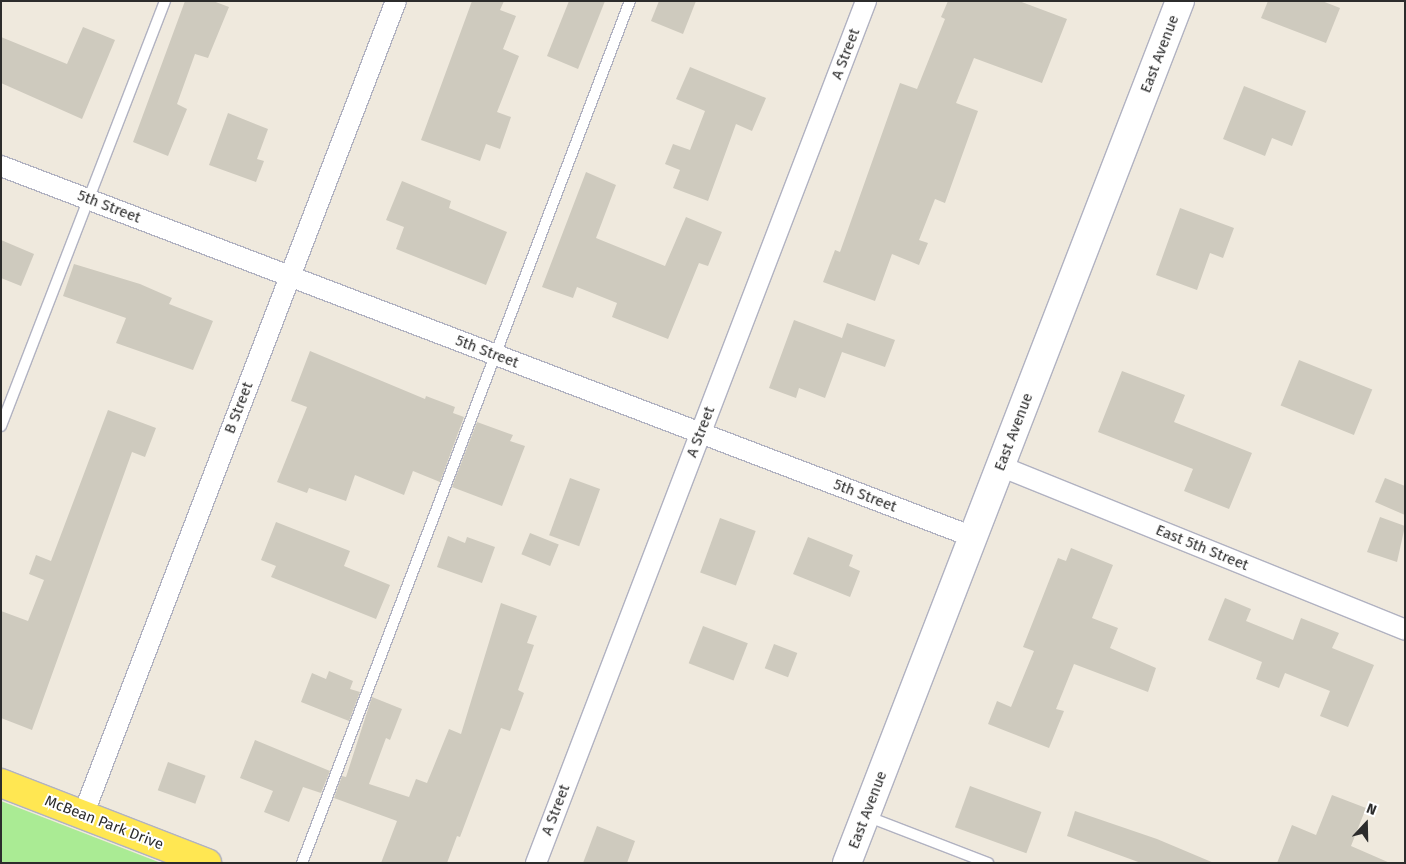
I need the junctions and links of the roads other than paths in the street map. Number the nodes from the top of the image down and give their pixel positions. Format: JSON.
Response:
{"nodes":[{"id":1,"x":165,"y":1,"type":"edge"},
{"id":2,"x":396,"y":1,"type":"edge"},
{"id":3,"x":630,"y":1,"type":"edge"},
{"id":4,"x":866,"y":1,"type":"edge"},
{"id":5,"x":1180,"y":1,"type":"edge"},
{"id":6,"x":1,"y":166,"type":"edge"},
{"id":7,"x":88,"y":199,"type":"junction"},
{"id":8,"x":290,"y":277,"type":"junction"},
{"id":9,"x":495,"y":355,"type":"junction"},
{"id":10,"x":1,"y":426,"type":"edge"},
{"id":11,"x":700,"y":433,"type":"junction"},
{"id":12,"x":1000,"y":466,"type":"junction"},
{"id":13,"x":973,"y":537,"type":"junction"},
{"id":14,"x":1405,"y":630,"type":"edge"},
{"id":15,"x":1,"y":783,"type":"edge"},
{"id":16,"x":83,"y":815,"type":"junction"},
{"id":17,"x":866,"y":815,"type":"junction"},
{"id":18,"x":207,"y":863,"type":"edge"},
{"id":19,"x":302,"y":863,"type":"edge"},
{"id":20,"x":536,"y":863,"type":"edge"},
{"id":21,"x":847,"y":863,"type":"edge"},
{"id":22,"x":988,"y":863,"type":"edge"}],
"edges":[{"from":1,"to":7,"type":"lane"},
{"from":2,"to":8,"type":"street","name":"B Street"},
{"from":3,"to":9,"type":"lane"},
{"from":4,"to":11,"type":"street","name":"A Street"},
{"from":5,"to":12,"type":"street","name":"East Avenue"},
{"from":6,"to":7,"type":"street","name":"5th Street"},
{"from":7,"to":8,"type":"street","name":"5th Street"},
{"from":7,"to":10,"type":"lane"},
{"from":8,"to":9,"type":"street","name":"5th Street"},
{"from":8,"to":16,"type":"street","name":"B Street"},
{"from":9,"to":11,"type":"street","name":"5th Street"},
{"from":9,"to":19,"type":"lane"},
{"from":11,"to":13,"type":"street","name":"5th Street"},
{"from":11,"to":20,"type":"street","name":"A Street"},
{"from":12,"to":13,"type":"street","name":"East Avenue"},
{"from":12,"to":14,"type":"street","name":"East 5th Street"},
{"from":13,"to":17,"type":"street","name":"East Avenue"},
{"from":15,"to":16,"type":"main road","name":"McBean Park Drive"},
{"from":16,"to":18,"type":"main road","name":"McBean Park Drive"},
{"from":17,"to":21,"type":"street","name":"East Avenue"},
{"from":17,"to":22,"type":"lane"}]}
